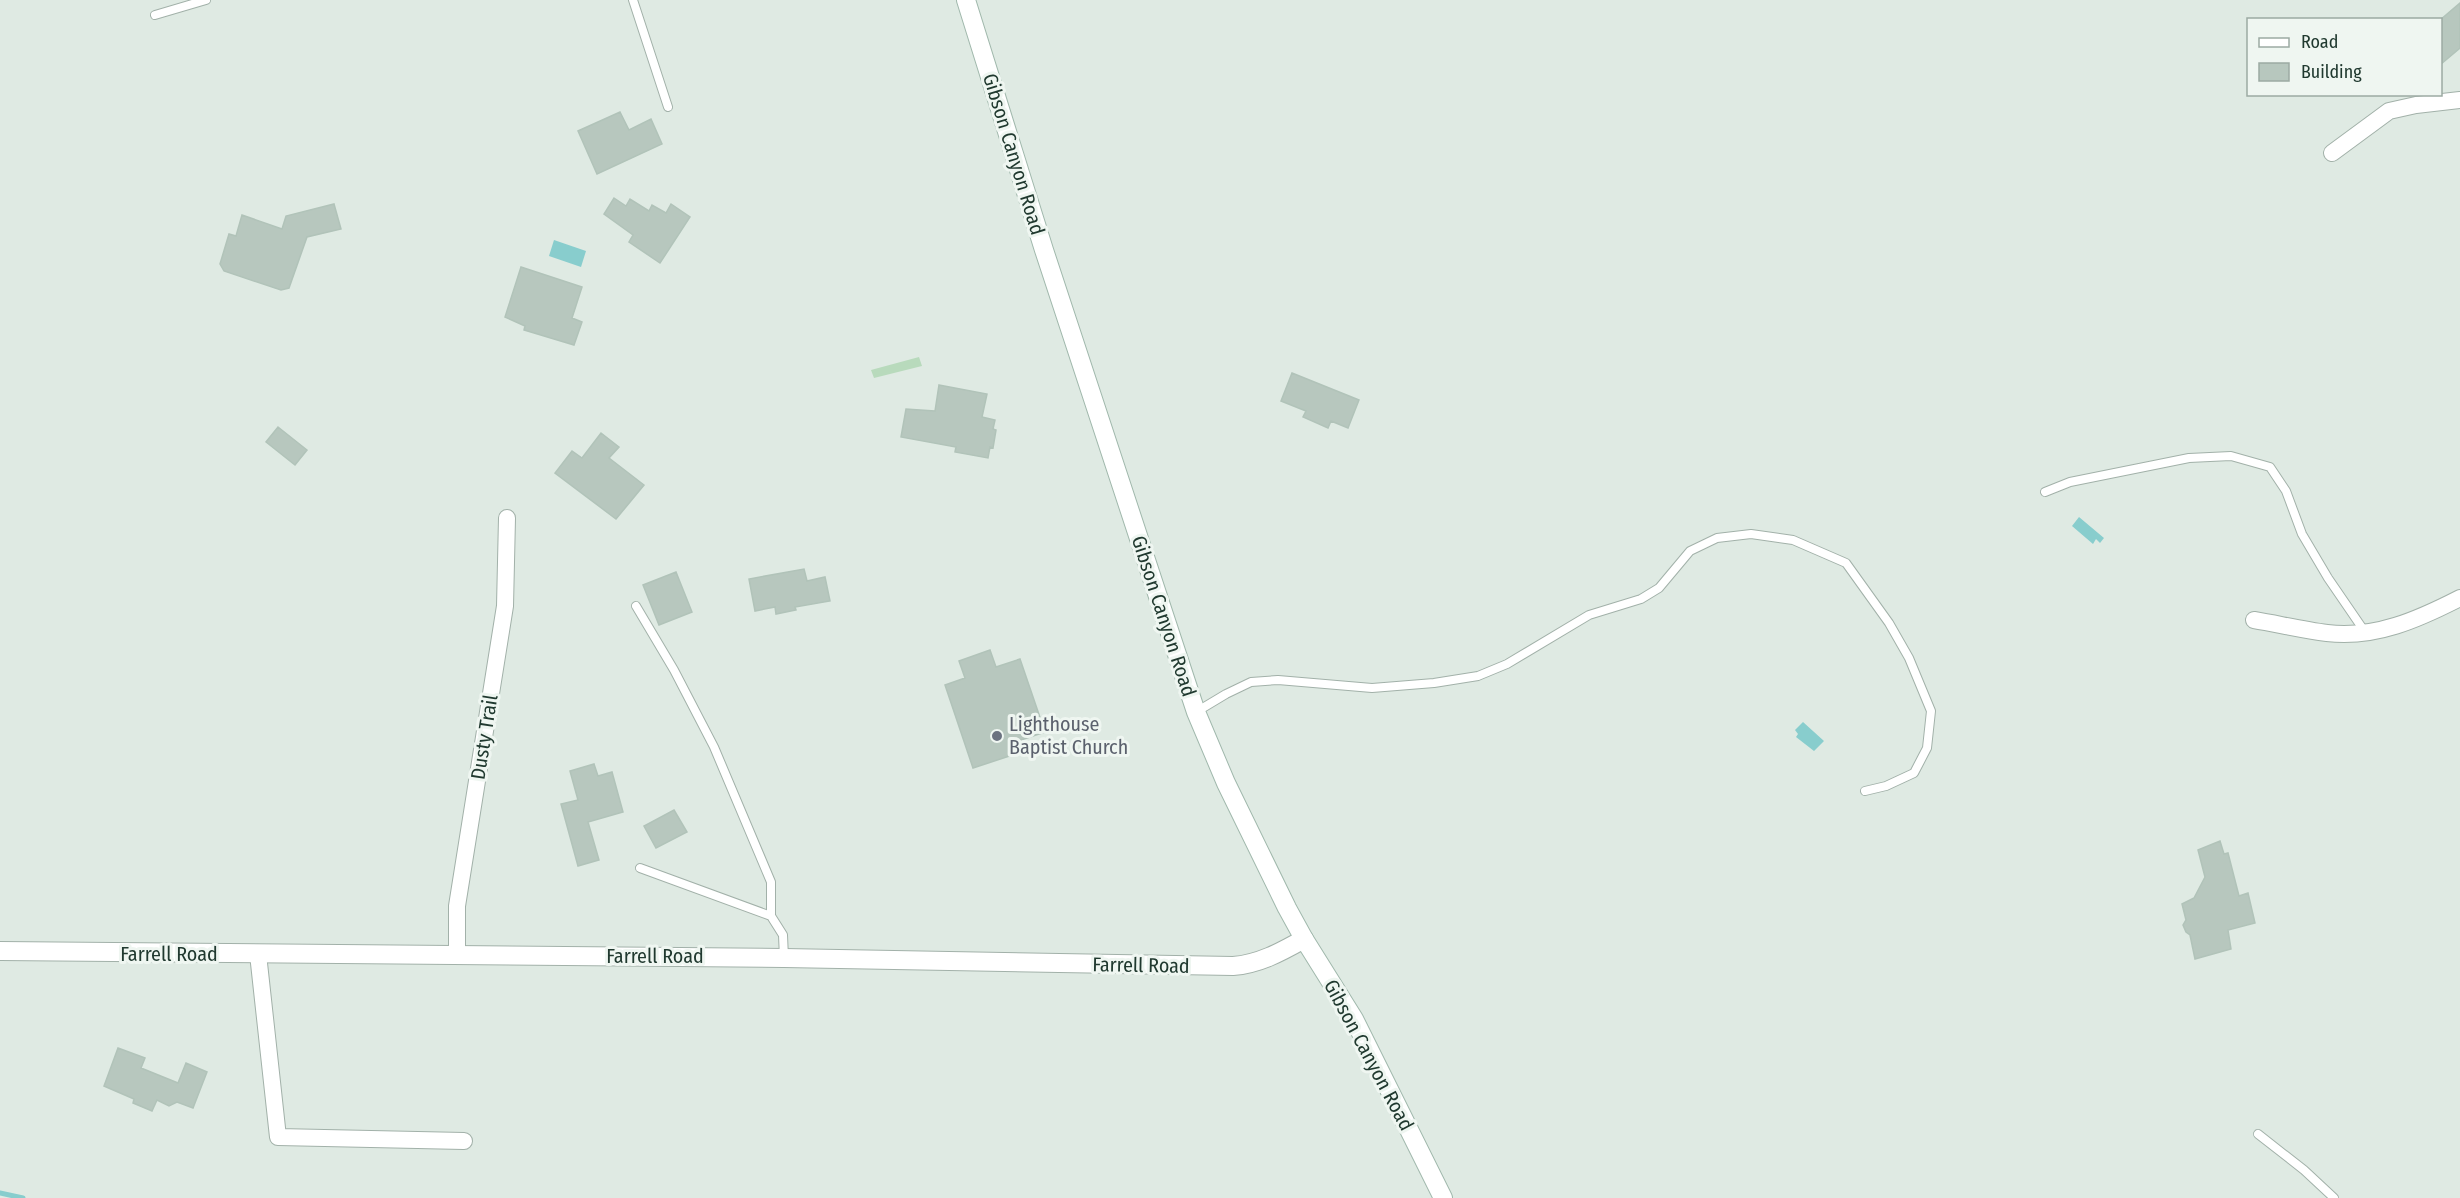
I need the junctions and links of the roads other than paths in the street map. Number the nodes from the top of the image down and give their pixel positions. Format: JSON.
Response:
{"nodes":[{"id":1,"x":206,"y":0,"type":"edge"},
{"id":2,"x":633,"y":0,"type":"edge"},
{"id":3,"x":966,"y":0,"type":"edge"},
{"id":4,"x":155,"y":15,"type":"dead end"},
{"id":5,"x":2460,"y":100,"type":"edge"},
{"id":6,"x":668,"y":107,"type":"dead end"},
{"id":7,"x":2332,"y":153,"type":"dead end"},
{"id":8,"x":2045,"y":492,"type":"dead end"},
{"id":9,"x":507,"y":518,"type":"dead end"},
{"id":10,"x":2460,"y":598,"type":"edge"},
{"id":11,"x":636,"y":606,"type":"dead end"},
{"id":12,"x":2254,"y":620,"type":"dead end"},
{"id":13,"x":2365,"y":633,"type":"junction"},
{"id":14,"x":1196,"y":712,"type":"junction"},
{"id":15,"x":1865,"y":791,"type":"dead end"},
{"id":16,"x":640,"y":868,"type":"dead end"},
{"id":17,"x":771,"y":916,"type":"junction"},
{"id":18,"x":1304,"y":939,"type":"junction"},
{"id":19,"x":0,"y":951,"type":"edge"},
{"id":20,"x":258,"y":954,"type":"junction"},
{"id":21,"x":457,"y":955,"type":"junction"},
{"id":22,"x":783,"y":958,"type":"junction"},
{"id":23,"x":2259,"y":1134,"type":"dead end"},
{"id":24,"x":464,"y":1141,"type":"dead end"},
{"id":25,"x":1443,"y":1198,"type":"edge"},
{"id":26,"x":2334,"y":1198,"type":"edge"}],
"edges":[{"from":1,"to":4,"type":"lane"},
{"from":2,"to":6,"type":"lane"},
{"from":3,"to":14,"type":"street","name":"Gibson Canyon Road"},
{"from":5,"to":7,"type":"street"},
{"from":8,"to":13,"type":"lane"},
{"from":9,"to":21,"type":"street","name":"Dusty Trail"},
{"from":10,"to":13,"type":"street"},
{"from":11,"to":17,"type":"lane"},
{"from":12,"to":13,"type":"street"},
{"from":14,"to":15,"type":"lane"},
{"from":14,"to":18,"type":"street","name":"Gibson Canyon Road"},
{"from":16,"to":17,"type":"lane"},
{"from":17,"to":22,"type":"lane"},
{"from":18,"to":22,"type":"street","name":"Farrell Road"},
{"from":18,"to":25,"type":"street","name":"Gibson Canyon Road"},
{"from":19,"to":20,"type":"street","name":"Farrell Road"},
{"from":20,"to":21,"type":"street","name":"Farrell Road"},
{"from":20,"to":24,"type":"street"},
{"from":21,"to":22,"type":"street","name":"Farrell Road"},
{"from":23,"to":26,"type":"lane"}]}
